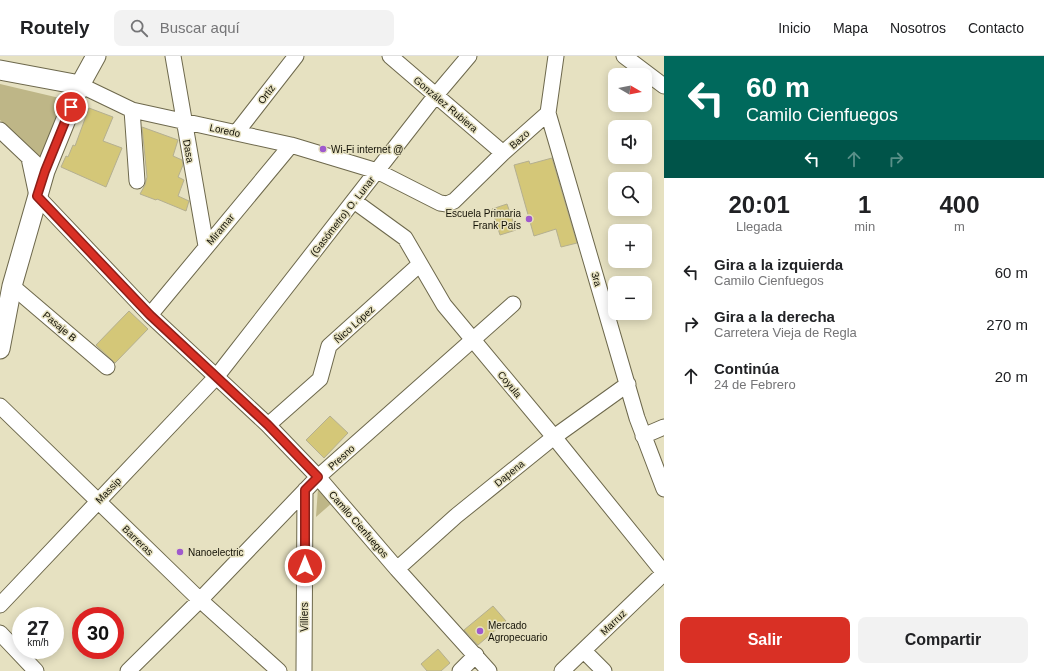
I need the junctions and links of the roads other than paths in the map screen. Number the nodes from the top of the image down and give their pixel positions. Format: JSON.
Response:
{"nodes":[{"id":1,"x":96,"y":56,"type":"edge"},
{"id":2,"x":173,"y":56,"type":"edge"},
{"id":3,"x":296,"y":56,"type":"edge"},
{"id":4,"x":390,"y":56,"type":"edge"},
{"id":5,"x":469,"y":56,"type":"edge"},
{"id":6,"x":556,"y":56,"type":"edge"},
{"id":7,"x":624,"y":56,"type":"edge"},
{"id":8,"x":0,"y":70,"type":"edge"},
{"id":9,"x":80,"y":85,"type":"junction"},
{"id":10,"x":664,"y":86,"type":"edge"},
{"id":11,"x":436,"y":95,"type":"junction"},
{"id":12,"x":132,"y":110,"type":"junction"},
{"id":13,"x":548,"y":113,"type":"junction"},
{"id":14,"x":184,"y":122,"type":"junction"},
{"id":15,"x":0,"y":130,"type":"edge"},
{"id":16,"x":236,"y":133,"type":"junction"},
{"id":17,"x":291,"y":145,"type":"junction"},
{"id":18,"x":503,"y":153,"type":"junction"},
{"id":19,"x":29,"y":158,"type":"junction"},
{"id":20,"x":45,"y":171,"type":"junction"},
{"id":21,"x":377,"y":171,"type":"junction"},
{"id":22,"x":137,"y":181,"type":"dead end"},
{"id":23,"x":37,"y":196,"type":"junction"},
{"id":24,"x":354,"y":201,"type":"junction"},
{"id":25,"x":447,"y":204,"type":"joint"},
{"id":26,"x":206,"y":246,"type":"junction"},
{"id":27,"x":420,"y":264,"type":"junction"},
{"id":28,"x":12,"y":286,"type":"junction"},
{"id":29,"x":513,"y":304,"type":"dead end"},
{"id":30,"x":150,"y":315,"type":"junction"},
{"id":31,"x":472,"y":340,"type":"junction"},
{"id":32,"x":0,"y":349,"type":"edge"},
{"id":33,"x":107,"y":367,"type":"dead end"},
{"id":34,"x":217,"y":376,"type":"junction"},
{"id":35,"x":628,"y":384,"type":"junction"},
{"id":36,"x":0,"y":406,"type":"edge"},
{"id":37,"x":268,"y":425,"type":"junction"},
{"id":38,"x":664,"y":427,"type":"edge"},
{"id":39,"x":643,"y":436,"type":"junction"},
{"id":40,"x":554,"y":437,"type":"junction"},
{"id":41,"x":318,"y":477,"type":"junction"},
{"id":42,"x":664,"y":489,"type":"edge"},
{"id":43,"x":305,"y":490,"type":"junction"},
{"id":44,"x":98,"y":501,"type":"junction"},
{"id":45,"x":397,"y":569,"type":"junction"},
{"id":46,"x":664,"y":573,"type":"edge"},
{"id":47,"x":200,"y":600,"type":"junction"},
{"id":48,"x":0,"y":605,"type":"edge"},
{"id":49,"x":0,"y":633,"type":"edge"},
{"id":50,"x":584,"y":651,"type":"junction"},
{"id":51,"x":476,"y":655,"type":"junction"},
{"id":52,"x":36,"y":671,"type":"edge"},
{"id":53,"x":128,"y":671,"type":"edge"},
{"id":54,"x":279,"y":671,"type":"edge"},
{"id":55,"x":304,"y":671,"type":"edge"},
{"id":56,"x":460,"y":671,"type":"edge"},
{"id":57,"x":489,"y":671,"type":"edge"},
{"id":58,"x":562,"y":671,"type":"edge"},
{"id":59,"x":604,"y":671,"type":"edge"}],
"edges":[{"from":1,"to":9,"type":"main road"},
{"from":2,"to":14,"type":"street","name":"Dasa"},
{"from":3,"to":16,"type":"street","name":"Ortiz"},
{"from":4,"to":11,"type":"street","name":"González Rubiera"},
{"from":5,"to":11,"type":"street","name":"(Gasómetro) O. Lunar"},
{"from":6,"to":13,"type":"street"},
{"from":7,"to":10,"type":"street"},
{"from":8,"to":9,"type":"main road","name":"Loredo"},
{"from":9,"to":12,"type":"street","name":"Loredo"},
{"from":9,"to":20,"type":"main road"},
{"from":11,"to":18,"type":"street","name":"González Rubiera"},
{"from":11,"to":21,"type":"street","name":"(Gasómetro) O. Lunar"},
{"from":12,"to":14,"type":"street","name":"Loredo"},
{"from":12,"to":22,"type":"street"},
{"from":13,"to":18,"type":"street","name":"Bazo"},
{"from":13,"to":35,"type":"street","name":"3ra"},
{"from":14,"to":16,"type":"street","name":"Loredo"},
{"from":14,"to":26,"type":"street","name":"Dasa"},
{"from":15,"to":19,"type":"street"},
{"from":16,"to":17,"type":"street","name":"Loredo"},
{"from":17,"to":21,"type":"street","name":"Loredo"},
{"from":17,"to":26,"type":"street","name":"Miramar"},
{"from":18,"to":25,"type":"street","name":"Bazo"},
{"from":19,"to":20,"type":"street"},
{"from":19,"to":23,"type":"street"},
{"from":20,"to":23,"type":"main road"},
{"from":21,"to":24,"type":"street","name":"(Gasómetro) O. Lunar"},
{"from":21,"to":25,"type":"street","name":"Loredo"},
{"from":23,"to":28,"type":"main road"},
{"from":23,"to":30,"type":"street","name":"Camilo Cienfuegos"},
{"from":24,"to":27,"type":"street","name":"Coyula"},
{"from":24,"to":34,"type":"street","name":"(Gasómetro) O. Lunar"},
{"from":26,"to":30,"type":"street","name":"Miramar"},
{"from":27,"to":31,"type":"street","name":"Coyula"},
{"from":27,"to":37,"type":"street","name":"Ñico López"},
{"from":28,"to":32,"type":"main road"},
{"from":28,"to":33,"type":"street","name":"Pasaje B"},
{"from":29,"to":31,"type":"street","name":"Presno"},
{"from":30,"to":34,"type":"street","name":"Camilo Cienfuegos"},
{"from":31,"to":40,"type":"street","name":"Coyula"},
{"from":31,"to":41,"type":"street","name":"Presno"},
{"from":34,"to":37,"type":"street","name":"Camilo Cienfuegos"},
{"from":34,"to":44,"type":"street","name":"Massip"},
{"from":35,"to":39,"type":"street","name":"3ra"},
{"from":35,"to":40,"type":"street","name":"Dapena"},
{"from":36,"to":44,"type":"street","name":"Barreras"},
{"from":37,"to":41,"type":"street","name":"Camilo Cienfuegos"},
{"from":38,"to":39,"type":"street"},
{"from":39,"to":42,"type":"street","name":"3ra"},
{"from":40,"to":45,"type":"street","name":"Dapena"},
{"from":40,"to":46,"type":"street","name":"Coyula"},
{"from":41,"to":43,"type":"street","name":"Presno"},
{"from":41,"to":45,"type":"street","name":"Camilo Cienfuegos"},
{"from":43,"to":47,"type":"street","name":"Presno"},
{"from":43,"to":55,"type":"street","name":"Villiers"},
{"from":44,"to":47,"type":"street","name":"Barreras"},
{"from":44,"to":48,"type":"street","name":"Massip"},
{"from":45,"to":51,"type":"street","name":"Camilo Cienfuegos"},
{"from":46,"to":50,"type":"street","name":"Marruz"},
{"from":47,"to":53,"type":"street","name":"Presno"},
{"from":47,"to":54,"type":"street","name":"Barreras"},
{"from":49,"to":52,"type":"street"},
{"from":50,"to":58,"type":"street","name":"Marruz"},
{"from":50,"to":59,"type":"street"},
{"from":51,"to":56,"type":"street"},
{"from":51,"to":57,"type":"street","name":"Camilo Cienfuegos"}]}
